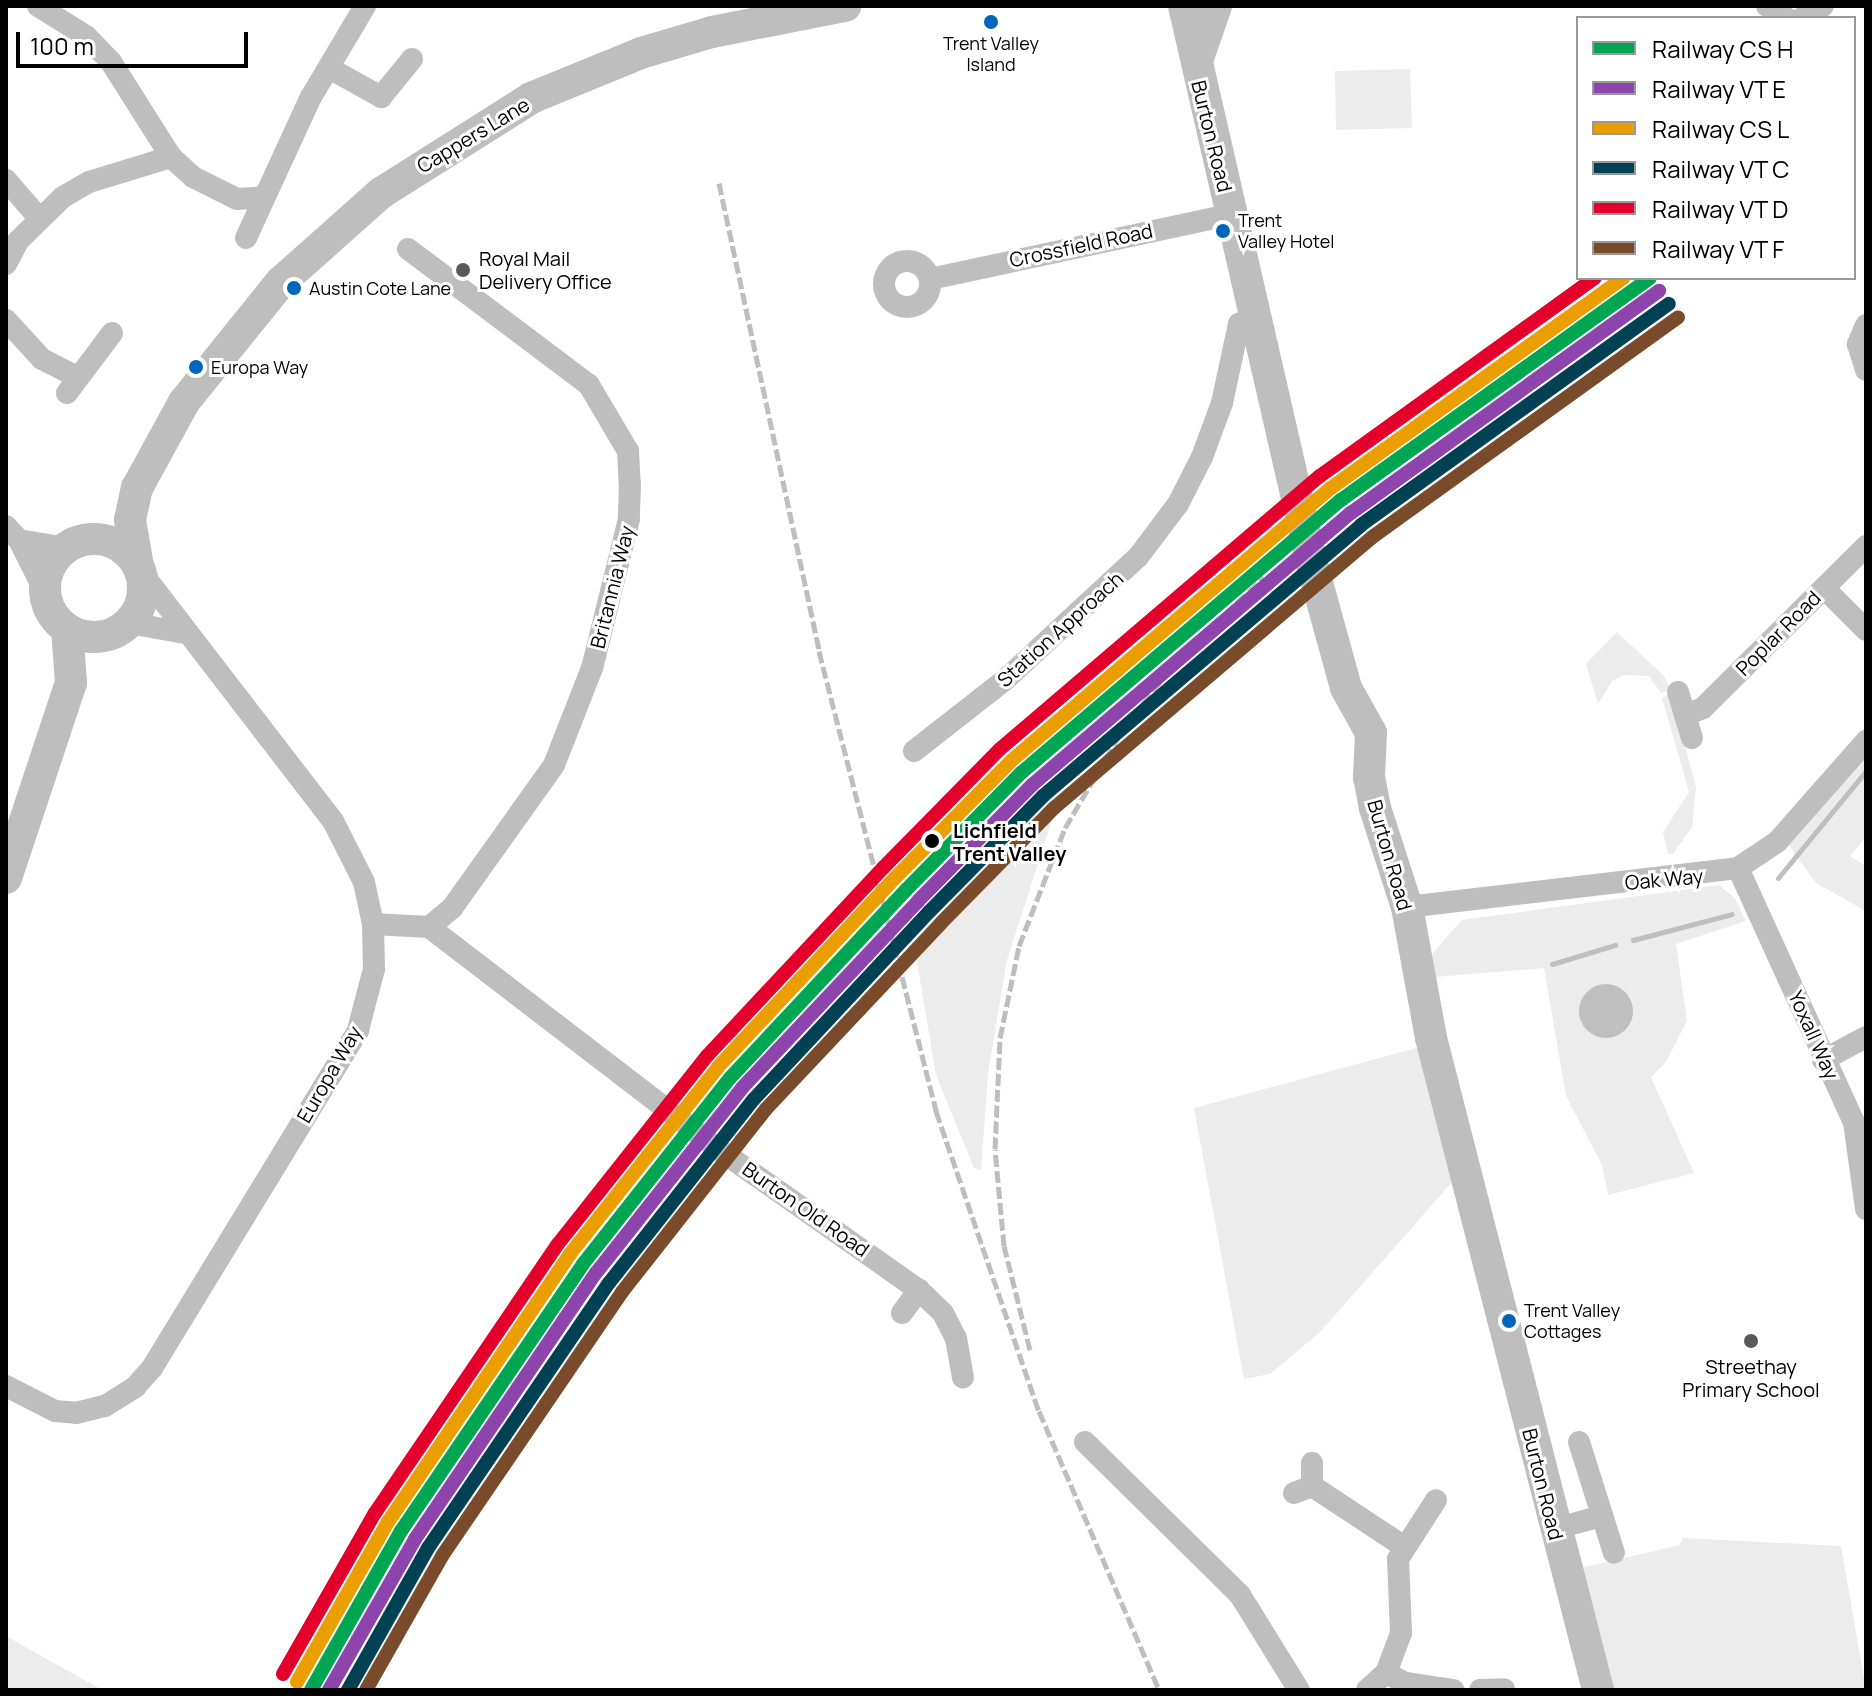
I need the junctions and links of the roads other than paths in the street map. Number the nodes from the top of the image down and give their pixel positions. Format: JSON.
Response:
{"nodes":[{"id":1,"x":38,"y":6,"type":"edge"},
{"id":2,"x":365,"y":6,"type":"edge"},
{"id":3,"x":845,"y":6,"type":"edge"},
{"id":4,"x":1184,"y":6,"type":"edge"},
{"id":5,"x":1216,"y":6,"type":"edge"},
{"id":6,"x":1823,"y":6,"type":"edge"},
{"id":7,"x":1806,"y":16,"type":"edge"},
{"id":8,"x":412,"y":59,"type":"dead end"},
{"id":9,"x":329,"y":68,"type":"junction"},
{"id":10,"x":1195,"y":69,"type":"junction"},
{"id":11,"x":171,"y":157,"type":"junction"},
{"id":12,"x":6,"y":180,"type":"edge"},
{"id":13,"x":264,"y":197,"type":"junction"},
{"id":14,"x":1232,"y":214,"type":"junction"},
{"id":15,"x":38,"y":217,"type":"junction"},
{"id":16,"x":246,"y":238,"type":"dead end"},
{"id":17,"x":408,"y":249,"type":"dead end"},
{"id":18,"x":6,"y":264,"type":"edge"},
{"id":19,"x":930,"y":279,"type":"dead end"},
{"id":20,"x":1256,"y":315,"type":"junction"},
{"id":21,"x":6,"y":320,"type":"edge"},
{"id":22,"x":1866,"y":325,"type":"edge"},
{"id":23,"x":117,"y":330,"type":"dead end"},
{"id":24,"x":1866,"y":370,"type":"edge"},
{"id":25,"x":184,"y":402,"type":"junction"},
{"id":26,"x":13,"y":533,"type":"edge"},
{"id":27,"x":76,"y":544,"type":"junction"},
{"id":28,"x":1866,"y":546,"type":"edge"},
{"id":29,"x":139,"y":569,"type":"junction"},
{"id":30,"x":1824,"y":588,"type":"junction"},
{"id":31,"x":46,"y":594,"type":"junction"},
{"id":32,"x":127,"y":625,"type":"junction"},
{"id":33,"x":67,"y":629,"type":"junction"},
{"id":34,"x":1866,"y":630,"type":"edge"},
{"id":35,"x":186,"y":633,"type":"junction"},
{"id":36,"x":71,"y":683,"type":"junction"},
{"id":37,"x":1678,"y":692,"type":"dead end"},
{"id":38,"x":1685,"y":715,"type":"junction"},
{"id":39,"x":1692,"y":738,"type":"dead end"},
{"id":40,"x":1866,"y":741,"type":"edge"},
{"id":41,"x":914,"y":751,"type":"dead end"},
{"id":42,"x":1738,"y":868,"type":"junction"},
{"id":43,"x":6,"y":878,"type":"edge"},
{"id":44,"x":1407,"y":907,"type":"junction"},
{"id":45,"x":373,"y":924,"type":"junction"},
{"id":46,"x":429,"y":927,"type":"junction"},
{"id":47,"x":1866,"y":1037,"type":"edge"},
{"id":48,"x":1823,"y":1060,"type":"junction"},
{"id":49,"x":1862,"y":1136,"type":"edge"},
{"id":50,"x":1866,"y":1209,"type":"edge"},
{"id":51,"x":919,"y":1290,"type":"junction"},
{"id":52,"x":902,"y":1313,"type":"dead end"},
{"id":53,"x":963,"y":1377,"type":"dead end"},
{"id":54,"x":6,"y":1386,"type":"edge"},
{"id":55,"x":1085,"y":1442,"type":"dead end"},
{"id":56,"x":1576,"y":1450,"type":"dead end"},
{"id":57,"x":1312,"y":1463,"type":"dead end"},
{"id":58,"x":1436,"y":1500,"type":"dead end"},
{"id":59,"x":1602,"y":1516,"type":"junction"},
{"id":60,"x":1554,"y":1529,"type":"junction"},
{"id":61,"x":1403,"y":1546,"type":"junction"},
{"id":62,"x":1614,"y":1553,"type":"dead end"},
{"id":63,"x":1386,"y":1673,"type":"junction"},
{"id":64,"x":1504,"y":1689,"type":"edge"},
{"id":65,"x":1299,"y":1690,"type":"edge"},
{"id":66,"x":1367,"y":1690,"type":"edge"},
{"id":67,"x":1453,"y":1690,"type":"edge"},
{"id":68,"x":1480,"y":1690,"type":"edge"},
{"id":69,"x":1598,"y":1690,"type":"edge"}],
"edges":[{"from":1,"to":11,"type":"street"},
{"from":2,"to":9,"type":"street"},
{"from":3,"to":25,"type":"highway","name":"Cappers Lane"},
{"from":4,"to":10,"type":"highway","name":"Burton Road"},
{"from":5,"to":10,"type":"highway"},
{"from":6,"to":7,"type":"street"},
{"from":8,"to":9,"type":"street"},
{"from":9,"to":13,"type":"street"},
{"from":10,"to":14,"type":"highway","name":"Burton Road"},
{"from":11,"to":13,"type":"street"},
{"from":11,"to":15,"type":"street"},
{"from":12,"to":15,"type":"street"},
{"from":13,"to":16,"type":"street"},
{"from":14,"to":19,"type":"street","name":"Crossfield Road"},
{"from":14,"to":20,"type":"highway","name":"Burton Road"},
{"from":15,"to":18,"type":"street"},
{"from":17,"to":46,"type":"street","name":"Britannia Way"},
{"from":20,"to":41,"type":"street","name":"Station Approach"},
{"from":20,"to":44,"type":"highway","name":"Burton Road"},
{"from":21,"to":23,"type":"street"},
{"from":22,"to":24,"type":"street"},
{"from":25,"to":27,"type":"highway","name":"Cappers Lane"},
{"from":25,"to":29,"type":"highway","name":"Cappers Lane"},
{"from":26,"to":27,"type":"street"},
{"from":26,"to":31,"type":"street"},
{"from":27,"to":29,"type":"highway"},
{"from":27,"to":31,"type":"highway"},
{"from":28,"to":30,"type":"street","name":"Poplar Road"},
{"from":29,"to":32,"type":"highway"},
{"from":29,"to":35,"type":"street","name":"Europa Way"},
{"from":30,"to":34,"type":"street"},
{"from":30,"to":38,"type":"street","name":"Poplar Road"},
{"from":31,"to":33,"type":"highway"},
{"from":32,"to":33,"type":"highway"},
{"from":32,"to":35,"type":"street"},
{"from":32,"to":36,"type":"highway"},
{"from":33,"to":36,"type":"highway"},
{"from":35,"to":45,"type":"street","name":"Europa Way"},
{"from":36,"to":43,"type":"highway"},
{"from":37,"to":38,"type":"street"},
{"from":38,"to":39,"type":"street"},
{"from":40,"to":42,"type":"street","name":"Oak Way"},
{"from":42,"to":44,"type":"street","name":"Oak Way"},
{"from":42,"to":48,"type":"street","name":"Yoxall Way"},
{"from":44,"to":60,"type":"highway","name":"Burton Road"},
{"from":45,"to":46,"type":"street"},
{"from":45,"to":54,"type":"street","name":"Europa Way"},
{"from":46,"to":51,"type":"street","name":"Burton Old Road"},
{"from":47,"to":48,"type":"street"},
{"from":48,"to":49,"type":"street","name":"Yoxall Way"},
{"from":49,"to":50,"type":"street","name":"Yoxall Way"},
{"from":51,"to":52,"type":"street"},
{"from":51,"to":53,"type":"street","name":"Burton Old Road"},
{"from":55,"to":65,"type":"street"},
{"from":56,"to":59,"type":"street"},
{"from":57,"to":61,"type":"street"},
{"from":58,"to":61,"type":"street"},
{"from":59,"to":60,"type":"street"},
{"from":59,"to":62,"type":"street"},
{"from":60,"to":69,"type":"highway","name":"Burton Road"},
{"from":61,"to":63,"type":"street"},
{"from":63,"to":66,"type":"street"},
{"from":63,"to":67,"type":"street"},
{"from":64,"to":68,"type":"street"}]}
